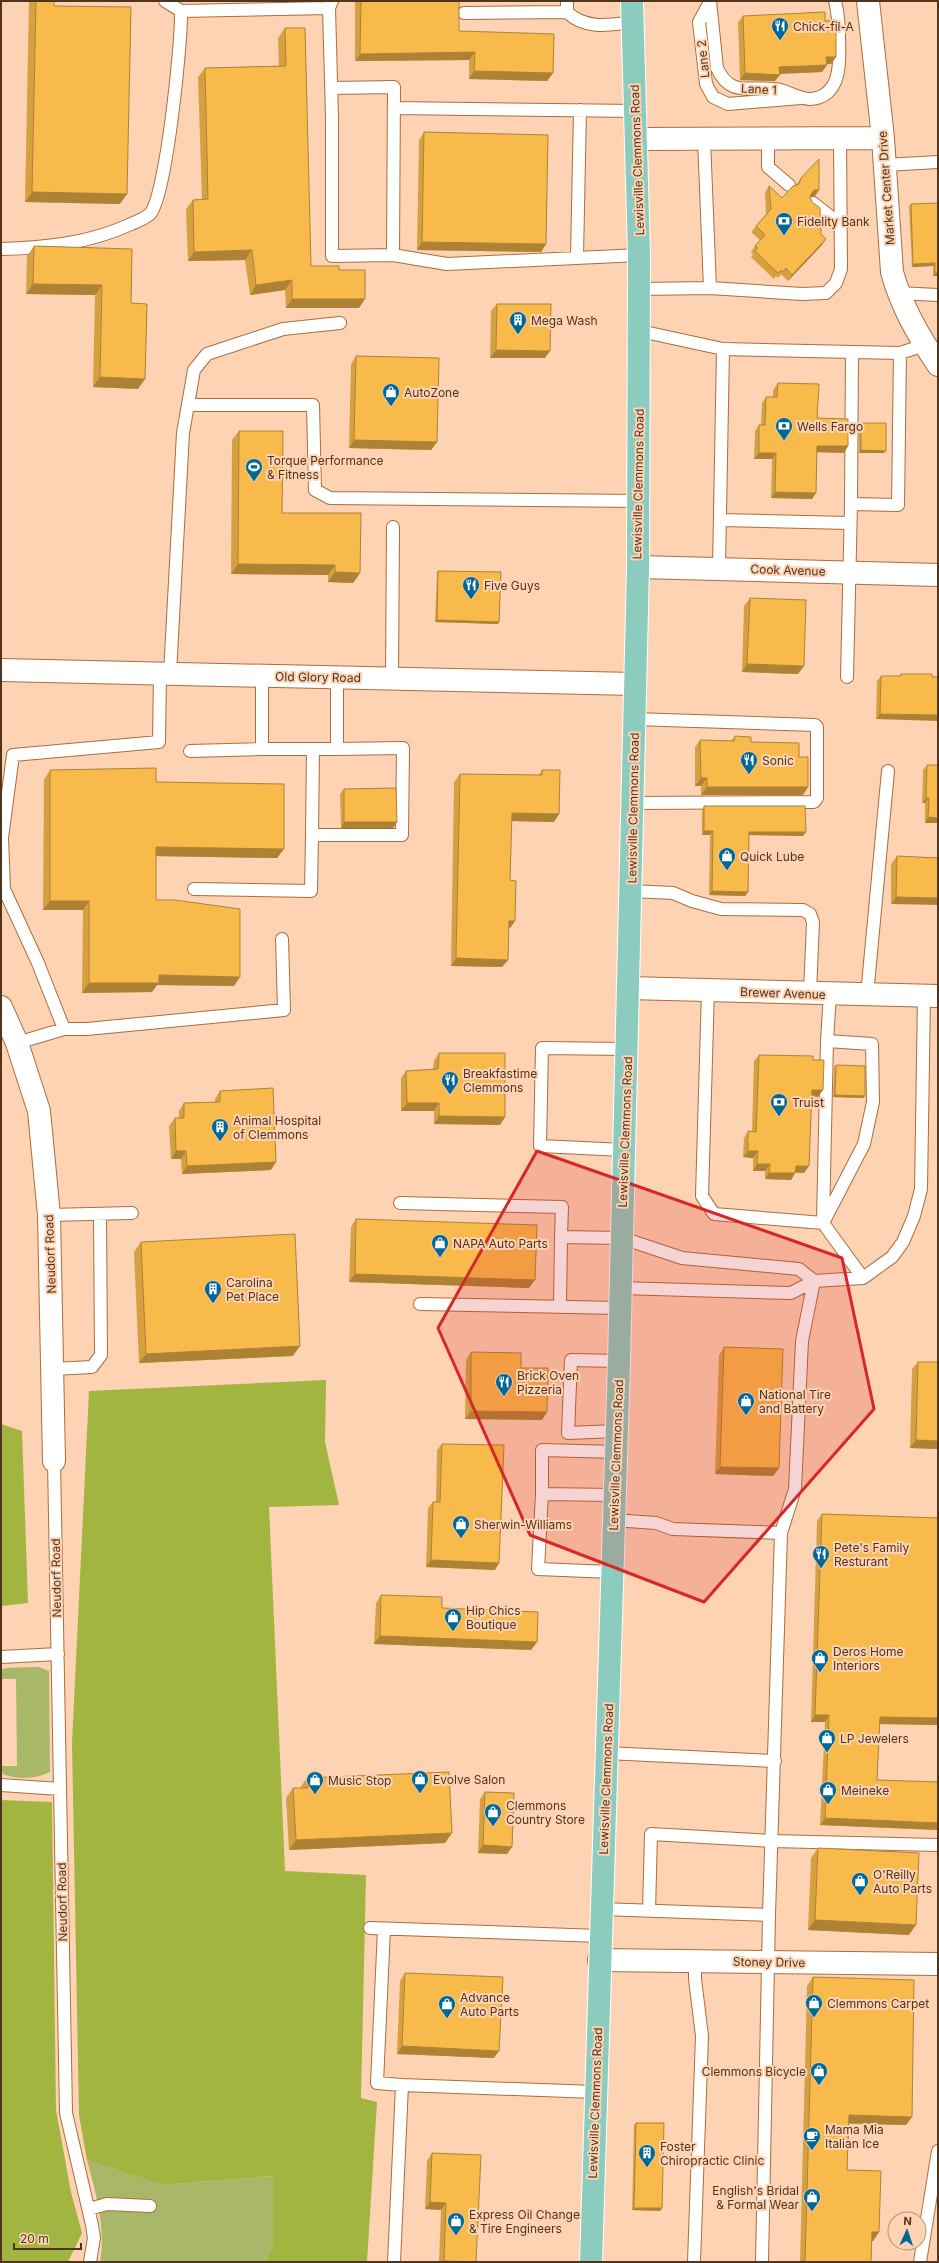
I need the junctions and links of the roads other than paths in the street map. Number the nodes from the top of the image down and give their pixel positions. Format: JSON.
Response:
{"nodes":[{"id":1,"x":165,"y":1,"type":"edge"},
{"id":2,"x":835,"y":1,"type":"edge"},
{"id":3,"x":868,"y":1,"type":"edge"},
{"id":4,"x":709,"y":3,"type":"edge"},
{"id":5,"x":330,"y":4,"type":"edge"},
{"id":6,"x":567,"y":7,"type":"edge"},
{"id":7,"x":181,"y":11,"type":"junction"},
{"id":8,"x":632,"y":12,"type":"edge"},
{"id":9,"x":464,"y":13,"type":"dead end"},
{"id":10,"x":331,"y":88,"type":"junction"},
{"id":11,"x":801,"y":98,"type":"junction"},
{"id":12,"x":394,"y":108,"type":"junction"},
{"id":13,"x":580,"y":110,"type":"junction"},
{"id":14,"x":636,"y":111,"type":"junction"},
{"id":15,"x":840,"y":138,"type":"junction"},
{"id":16,"x":883,"y":138,"type":"junction"},
{"id":17,"x":638,"y":139,"type":"junction"},
{"id":18,"x":704,"y":139,"type":"junction"},
{"id":19,"x":768,"y":139,"type":"junction"},
{"id":20,"x":938,"y":162,"type":"edge"},
{"id":21,"x":885,"y":165,"type":"junction"},
{"id":22,"x":789,"y":185,"type":"dead end"},
{"id":23,"x":813,"y":203,"type":"edge"},
{"id":24,"x":840,"y":224,"type":"junction"},
{"id":25,"x":1,"y":249,"type":"edge"},
{"id":26,"x":393,"y":255,"type":"junction"},
{"id":27,"x":640,"y":255,"type":"junction"},
{"id":28,"x":577,"y":257,"type":"junction"},
{"id":29,"x":710,"y":288,"type":"junction"},
{"id":30,"x":640,"y":289,"type":"junction"},
{"id":31,"x":897,"y":293,"type":"junction"},
{"id":32,"x":938,"y":295,"type":"edge"},
{"id":33,"x":340,"y":323,"type":"dead end"},
{"id":34,"x":640,"y":331,"type":"junction"},
{"id":35,"x":925,"y":345,"type":"junction"},
{"id":36,"x":723,"y":349,"type":"junction"},
{"id":37,"x":852,"y":352,"type":"junction"},
{"id":38,"x":900,"y":353,"type":"junction"},
{"id":39,"x":938,"y":365,"type":"edge"},
{"id":40,"x":188,"y":404,"type":"junction"},
{"id":41,"x":638,"y":501,"type":"junction"},
{"id":42,"x":851,"y":504,"type":"junction"},
{"id":43,"x":721,"y":520,"type":"junction"},
{"id":44,"x":850,"y":523,"type":"junction"},
{"id":45,"x":393,"y":527,"type":"dead end"},
{"id":46,"x":638,"y":567,"type":"junction"},
{"id":47,"x":719,"y":568,"type":"junction"},
{"id":48,"x":850,"y":572,"type":"junction"},
{"id":49,"x":938,"y":575,"type":"edge"},
{"id":50,"x":1,"y":670,"type":"edge"},
{"id":51,"x":165,"y":674,"type":"junction"},
{"id":52,"x":262,"y":676,"type":"junction"},
{"id":53,"x":847,"y":677,"type":"dead end"},
{"id":54,"x":337,"y":678,"type":"junction"},
{"id":55,"x":392,"y":679,"type":"junction"},
{"id":56,"x":635,"y":684,"type":"junction"},
{"id":57,"x":634,"y":719,"type":"junction"},
{"id":58,"x":262,"y":749,"type":"junction"},
{"id":59,"x":313,"y":749,"type":"junction"},
{"id":60,"x":337,"y":749,"type":"junction"},
{"id":61,"x":190,"y":751,"type":"dead end"},
{"id":62,"x":888,"y":772,"type":"dead end"},
{"id":63,"x":633,"y":803,"type":"junction"},
{"id":64,"x":312,"y":835,"type":"junction"},
{"id":65,"x":2,"y":838,"type":"edge"},
{"id":66,"x":194,"y":889,"type":"dead end"},
{"id":67,"x":631,"y":891,"type":"junction"},
{"id":68,"x":282,"y":939,"type":"dead end"},
{"id":69,"x":628,"y":988,"type":"junction"},
{"id":70,"x":708,"y":990,"type":"junction"},
{"id":71,"x":820,"y":994,"type":"junction"},
{"id":72,"x":867,"y":995,"type":"junction"},
{"id":73,"x":931,"y":996,"type":"edge"},
{"id":74,"x":1,"y":1007,"type":"edge"},
{"id":75,"x":64,"y":1029,"type":"junction"},
{"id":76,"x":827,"y":1041,"type":"junction"},
{"id":77,"x":18,"y":1043,"type":"junction"},
{"id":78,"x":627,"y":1049,"type":"junction"},
{"id":79,"x":624,"y":1150,"type":"junction"},
{"id":80,"x":400,"y":1203,"type":"dead end"},
{"id":81,"x":132,"y":1213,"type":"dead end"},
{"id":82,"x":49,"y":1215,"type":"junction"},
{"id":83,"x":100,"y":1215,"type":"junction"},
{"id":84,"x":823,"y":1223,"type":"junction"},
{"id":85,"x":561,"y":1237,"type":"junction"},
{"id":86,"x":622,"y":1238,"type":"junction"},
{"id":87,"x":862,"y":1278,"type":"junction"},
{"id":88,"x":814,"y":1281,"type":"junction"},
{"id":89,"x":620,"y":1298,"type":"junction"},
{"id":90,"x":420,"y":1304,"type":"dead end"},
{"id":91,"x":560,"y":1307,"type":"junction"},
{"id":92,"x":619,"y":1361,"type":"junction"},
{"id":93,"x":53,"y":1369,"type":"junction"},
{"id":94,"x":616,"y":1441,"type":"junction"},
{"id":95,"x":54,"y":1461,"type":"joint"},
{"id":96,"x":542,"y":1494,"type":"junction"},
{"id":97,"x":614,"y":1495,"type":"junction"},
{"id":98,"x":613,"y":1520,"type":"junction"},
{"id":99,"x":781,"y":1533,"type":"junction"},
{"id":100,"x":612,"y":1572,"type":"junction"},
{"id":101,"x":58,"y":1654,"type":"junction"},
{"id":102,"x":1,"y":1657,"type":"edge"},
{"id":103,"x":606,"y":1753,"type":"junction"},
{"id":104,"x":775,"y":1761,"type":"junction"},
{"id":105,"x":1,"y":1785,"type":"edge"},
{"id":106,"x":60,"y":1789,"type":"junction"},
{"id":107,"x":772,"y":1841,"type":"junction"},
{"id":108,"x":938,"y":1845,"type":"edge"},
{"id":109,"x":601,"y":1909,"type":"junction"},
{"id":110,"x":649,"y":1911,"type":"junction"},
{"id":111,"x":769,"y":1915,"type":"junction"},
{"id":112,"x":370,"y":1928,"type":"dead end"},
{"id":113,"x":384,"y":1929,"type":"junction"},
{"id":114,"x":600,"y":1936,"type":"junction"},
{"id":115,"x":599,"y":1960,"type":"junction"},
{"id":116,"x":696,"y":1961,"type":"junction"},
{"id":117,"x":768,"y":1962,"type":"junction"},
{"id":118,"x":938,"y":1964,"type":"edge"},
{"id":119,"x":402,"y":2085,"type":"junction"},
{"id":120,"x":596,"y":2092,"type":"junction"},
{"id":121,"x":938,"y":2151,"type":"edge"},
{"id":122,"x":150,"y":2206,"type":"dead end"},
{"id":123,"x":89,"y":2209,"type":"junction"},
{"id":124,"x":90,"y":2262,"type":"edge"},
{"id":125,"x":394,"y":2262,"type":"edge"},
{"id":126,"x":591,"y":2262,"type":"edge"},
{"id":127,"x":694,"y":2262,"type":"edge"},
{"id":128,"x":762,"y":2262,"type":"edge"},
{"id":129,"x":920,"y":2262,"type":"edge"}],
"edges":[{"from":1,"to":7,"type":"lane"},
{"from":2,"to":11,"type":"lane","name":"Lane 1"},
{"from":3,"to":16,"type":"street","name":"Market Center Drive"},
{"from":4,"to":11,"type":"lane","name":"Lane 1"},
{"from":4,"to":11,"type":"lane","name":"Lane 2"},
{"from":5,"to":7,"type":"lane"},
{"from":5,"to":10,"type":"lane"},
{"from":6,"to":8,"type":"lane"},
{"from":6,"to":9,"type":"lane"},
{"from":7,"to":25,"type":"lane"},
{"from":8,"to":14,"type":"main road","name":"Lewisville Clemmons Road"},
{"from":10,"to":12,"type":"lane"},
{"from":10,"to":26,"type":"lane"},
{"from":12,"to":13,"type":"lane"},
{"from":12,"to":26,"type":"lane"},
{"from":13,"to":14,"type":"lane"},
{"from":13,"to":28,"type":"lane"},
{"from":14,"to":17,"type":"main road","name":"Lewisville Clemmons Road"},
{"from":15,"to":16,"type":"street"},
{"from":15,"to":19,"type":"street"},
{"from":15,"to":24,"type":"lane"},
{"from":16,"to":21,"type":"street","name":"Market Center Drive"},
{"from":17,"to":18,"type":"street"},
{"from":17,"to":27,"type":"main road","name":"Lewisville Clemmons Road"},
{"from":18,"to":19,"type":"street"},
{"from":18,"to":29,"type":"lane"},
{"from":19,"to":22,"type":"lane"},
{"from":20,"to":21,"type":"lane"},
{"from":21,"to":31,"type":"street","name":"Market Center Drive"},
{"from":23,"to":24,"type":"lane"},
{"from":24,"to":29,"type":"lane"},
{"from":26,"to":28,"type":"lane"},
{"from":27,"to":28,"type":"lane"},
{"from":27,"to":30,"type":"main road","name":"Lewisville Clemmons Road"},
{"from":29,"to":30,"type":"lane"},
{"from":30,"to":34,"type":"main road","name":"Lewisville Clemmons Road"},
{"from":31,"to":32,"type":"lane"},
{"from":31,"to":35,"type":"street","name":"Market Center Drive"},
{"from":33,"to":40,"type":"lane"},
{"from":34,"to":36,"type":"lane"},
{"from":34,"to":41,"type":"main road","name":"Lewisville Clemmons Road"},
{"from":35,"to":38,"type":"lane"},
{"from":35,"to":39,"type":"street","name":"Market Center Drive"},
{"from":36,"to":37,"type":"lane"},
{"from":36,"to":43,"type":"lane"},
{"from":37,"to":38,"type":"lane"},
{"from":37,"to":42,"type":"lane"},
{"from":38,"to":42,"type":"lane"},
{"from":40,"to":41,"type":"lane"},
{"from":40,"to":51,"type":"lane"},
{"from":41,"to":46,"type":"main road","name":"Lewisville Clemmons Road"},
{"from":42,"to":44,"type":"lane"},
{"from":43,"to":44,"type":"lane"},
{"from":43,"to":47,"type":"lane"},
{"from":44,"to":48,"type":"lane"},
{"from":45,"to":55,"type":"lane"},
{"from":46,"to":47,"type":"street","name":"Cook Avenue"},
{"from":46,"to":56,"type":"main road","name":"Lewisville Clemmons Road"},
{"from":47,"to":48,"type":"street","name":"Cook Avenue"},
{"from":48,"to":49,"type":"street","name":"Cook Avenue"},
{"from":48,"to":53,"type":"lane"},
{"from":50,"to":51,"type":"street","name":"Old Glory Road"},
{"from":51,"to":52,"type":"street","name":"Old Glory Road"},
{"from":51,"to":65,"type":"lane"},
{"from":52,"to":54,"type":"street","name":"Old Glory Road"},
{"from":52,"to":58,"type":"lane"},
{"from":54,"to":55,"type":"street","name":"Old Glory Road"},
{"from":54,"to":60,"type":"lane"},
{"from":55,"to":56,"type":"street","name":"Old Glory Road"},
{"from":56,"to":57,"type":"main road","name":"Lewisville Clemmons Road"},
{"from":57,"to":63,"type":"main road","name":"Lewisville Clemmons Road"},
{"from":57,"to":63,"type":"lane"},
{"from":58,"to":59,"type":"lane"},
{"from":58,"to":61,"type":"lane"},
{"from":59,"to":60,"type":"lane"},
{"from":59,"to":64,"type":"lane"},
{"from":60,"to":64,"type":"lane"},
{"from":62,"to":72,"type":"lane"},
{"from":63,"to":67,"type":"main road","name":"Lewisville Clemmons Road"},
{"from":64,"to":66,"type":"lane"},
{"from":65,"to":75,"type":"lane"},
{"from":67,"to":69,"type":"main road","name":"Lewisville Clemmons Road"},
{"from":67,"to":71,"type":"lane"},
{"from":68,"to":75,"type":"lane"},
{"from":69,"to":70,"type":"street","name":"Brewer Avenue"},
{"from":69,"to":78,"type":"main road","name":"Lewisville Clemmons Road"},
{"from":70,"to":71,"type":"street","name":"Brewer Avenue"},
{"from":70,"to":84,"type":"lane"},
{"from":71,"to":72,"type":"street","name":"Brewer Avenue"},
{"from":71,"to":76,"type":"lane"},
{"from":72,"to":73,"type":"street","name":"Brewer Avenue"},
{"from":73,"to":87,"type":"lane"},
{"from":74,"to":77,"type":"street","name":"Neudorf Road"},
{"from":75,"to":77,"type":"lane"},
{"from":76,"to":84,"type":"lane"},
{"from":76,"to":84,"type":"lane"},
{"from":77,"to":82,"type":"street","name":"Neudorf Road"},
{"from":78,"to":79,"type":"main road","name":"Lewisville Clemmons Road"},
{"from":78,"to":79,"type":"lane"},
{"from":79,"to":86,"type":"main road","name":"Lewisville Clemmons Road"},
{"from":80,"to":85,"type":"lane"},
{"from":81,"to":83,"type":"lane"},
{"from":82,"to":83,"type":"lane"},
{"from":82,"to":93,"type":"street","name":"Neudorf Road"},
{"from":83,"to":93,"type":"lane"},
{"from":84,"to":87,"type":"lane"},
{"from":85,"to":86,"type":"lane"},
{"from":85,"to":91,"type":"lane"},
{"from":86,"to":88,"type":"lane"},
{"from":86,"to":89,"type":"main road","name":"Lewisville Clemmons Road"},
{"from":87,"to":88,"type":"lane"},
{"from":88,"to":89,"type":"lane"},
{"from":88,"to":99,"type":"lane"},
{"from":89,"to":91,"type":"lane"},
{"from":89,"to":92,"type":"main road","name":"Lewisville Clemmons Road"},
{"from":90,"to":91,"type":"lane"},
{"from":92,"to":94,"type":"main road","name":"Lewisville Clemmons Road"},
{"from":92,"to":94,"type":"lane"},
{"from":93,"to":95,"type":"street","name":"Neudorf Road"},
{"from":94,"to":96,"type":"lane"},
{"from":94,"to":97,"type":"main road","name":"Lewisville Clemmons Road"},
{"from":95,"to":101,"type":"lane","name":"Neudorf Road"},
{"from":96,"to":97,"type":"lane"},
{"from":96,"to":100,"type":"lane"},
{"from":97,"to":98,"type":"main road","name":"Lewisville Clemmons Road"},
{"from":98,"to":99,"type":"lane"},
{"from":98,"to":100,"type":"main road","name":"Lewisville Clemmons Road"},
{"from":99,"to":104,"type":"lane"},
{"from":100,"to":103,"type":"main road","name":"Lewisville Clemmons Road"},
{"from":101,"to":102,"type":"lane"},
{"from":101,"to":106,"type":"lane","name":"Neudorf Road"},
{"from":103,"to":104,"type":"lane"},
{"from":103,"to":109,"type":"main road","name":"Lewisville Clemmons Road"},
{"from":104,"to":107,"type":"lane"},
{"from":105,"to":106,"type":"lane"},
{"from":106,"to":123,"type":"lane","name":"Neudorf Road"},
{"from":107,"to":108,"type":"lane"},
{"from":107,"to":110,"type":"lane"},
{"from":107,"to":111,"type":"lane"},
{"from":109,"to":110,"type":"lane"},
{"from":109,"to":114,"type":"main road","name":"Lewisville Clemmons Road"},
{"from":110,"to":111,"type":"lane"},
{"from":111,"to":117,"type":"lane"},
{"from":112,"to":113,"type":"lane"},
{"from":113,"to":114,"type":"lane"},
{"from":113,"to":119,"type":"lane"},
{"from":114,"to":115,"type":"main road","name":"Lewisville Clemmons Road"},
{"from":115,"to":116,"type":"street","name":"Stoney Drive"},
{"from":115,"to":120,"type":"main road","name":"Lewisville Clemmons Road"},
{"from":116,"to":117,"type":"street","name":"Stoney Drive"},
{"from":116,"to":127,"type":"lane"},
{"from":117,"to":118,"type":"street","name":"Stoney Drive"},
{"from":117,"to":128,"type":"lane"},
{"from":119,"to":120,"type":"lane"},
{"from":119,"to":125,"type":"lane"},
{"from":120,"to":126,"type":"main road","name":"Lewisville Clemmons Road"},
{"from":121,"to":129,"type":"lane"},
{"from":122,"to":123,"type":"lane"},
{"from":123,"to":124,"type":"lane","name":"Neudorf Road"}]}
